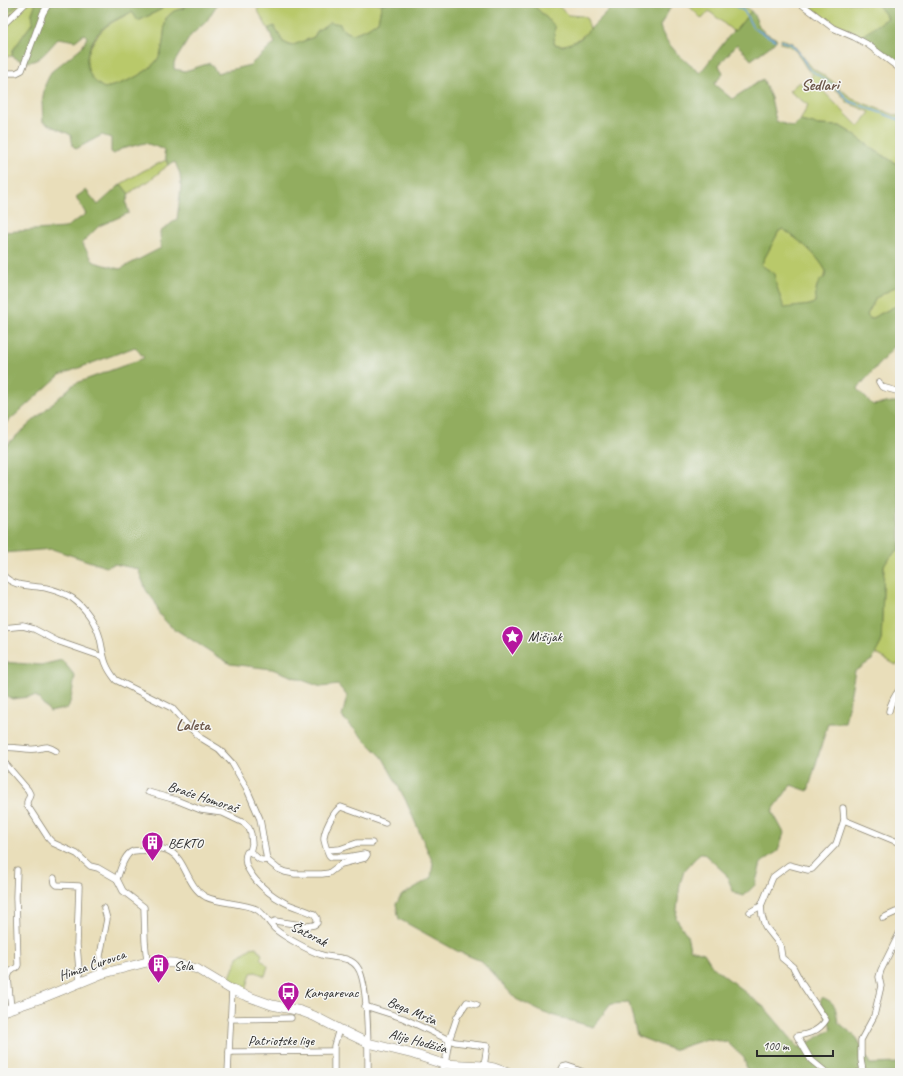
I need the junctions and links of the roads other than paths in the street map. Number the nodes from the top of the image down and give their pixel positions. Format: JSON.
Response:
{"nodes":[{"id":1,"x":26,"y":3,"type":"edge"},
{"id":2,"x":49,"y":3,"type":"edge"},
{"id":3,"x":800,"y":3,"type":"edge"},
{"id":4,"x":3,"y":25,"type":"edge"},
{"id":5,"x":900,"y":70,"type":"edge"},
{"id":6,"x":3,"y":73,"type":"edge"},
{"id":7,"x":879,"y":382,"type":"dead end"},
{"id":8,"x":900,"y":392,"type":"edge"},
{"id":9,"x":3,"y":575,"type":"edge"},
{"id":10,"x":3,"y":628,"type":"edge"},
{"id":11,"x":103,"y":657,"type":"junction"},
{"id":12,"x":900,"y":690,"type":"edge"},
{"id":13,"x":889,"y":711,"type":"dead end"},
{"id":14,"x":3,"y":748,"type":"edge"},
{"id":15,"x":56,"y":751,"type":"dead end"},
{"id":16,"x":3,"y":761,"type":"edge"},
{"id":17,"x":148,"y":792,"type":"dead end"},
{"id":18,"x":843,"y":808,"type":"dead end"},
{"id":19,"x":844,"y":820,"type":"junction"},
{"id":20,"x":385,"y":823,"type":"dead end"},
{"id":21,"x":372,"y":843,"type":"dead end"},
{"id":22,"x":900,"y":843,"type":"edge"},
{"id":23,"x":328,"y":850,"type":"junction"},
{"id":24,"x":250,"y":852,"type":"junction"},
{"id":25,"x":267,"y":860,"type":"junction"},
{"id":26,"x":17,"y":870,"type":"dead end"},
{"id":27,"x":54,"y":878,"type":"dead end"},
{"id":28,"x":117,"y":879,"type":"junction"},
{"id":29,"x":761,"y":906,"type":"junction"},
{"id":30,"x":104,"y":908,"type":"dead end"},
{"id":31,"x":750,"y":912,"type":"dead end"},
{"id":32,"x":900,"y":912,"type":"edge"},
{"id":33,"x":883,"y":918,"type":"dead end"},
{"id":34,"x":270,"y":923,"type":"junction"},
{"id":35,"x":900,"y":932,"type":"edge"},
{"id":36,"x":147,"y":962,"type":"junction"},
{"id":37,"x":101,"y":974,"type":"junction"},
{"id":38,"x":80,"y":983,"type":"junction"},
{"id":39,"x":232,"y":990,"type":"junction"},
{"id":40,"x":477,"y":1005,"type":"dead end"},
{"id":41,"x":365,"y":1006,"type":"junction"},
{"id":42,"x":7,"y":1010,"type":"edge"},
{"id":43,"x":291,"y":1018,"type":"dead end"},
{"id":44,"x":230,"y":1019,"type":"junction"},
{"id":45,"x":339,"y":1029,"type":"junction"},
{"id":46,"x":449,"y":1040,"type":"junction"},
{"id":47,"x":368,"y":1043,"type":"junction"},
{"id":48,"x":333,"y":1051,"type":"junction"},
{"id":49,"x":229,"y":1052,"type":"junction"},
{"id":50,"x":484,"y":1066,"type":"junction"},
{"id":51,"x":443,"y":1067,"type":"edge"},
{"id":52,"x":228,"y":1073,"type":"edge"},
{"id":53,"x":334,"y":1073,"type":"edge"},
{"id":54,"x":368,"y":1073,"type":"edge"},
{"id":55,"x":508,"y":1073,"type":"edge"},
{"id":56,"x":560,"y":1073,"type":"edge"},
{"id":57,"x":585,"y":1073,"type":"edge"},
{"id":58,"x":828,"y":1073,"type":"edge"},
{"id":59,"x":857,"y":1073,"type":"edge"}],
"edges":[{"from":1,"to":4,"type":"street"},
{"from":2,"to":6,"type":"street"},
{"from":3,"to":5,"type":"street"},
{"from":7,"to":8,"type":"street"},
{"from":9,"to":11,"type":"street","name":"Braće Homoraš"},
{"from":10,"to":11,"type":"street"},
{"from":11,"to":25,"type":"street","name":"Braće Homoraš"},
{"from":12,"to":13,"type":"street"},
{"from":14,"to":15,"type":"street"},
{"from":16,"to":28,"type":"street"},
{"from":17,"to":24,"type":"street","name":"Braće Homoraš"},
{"from":18,"to":19,"type":"street"},
{"from":19,"to":22,"type":"street"},
{"from":19,"to":29,"type":"street"},
{"from":20,"to":23,"type":"street"},
{"from":21,"to":23,"type":"street"},
{"from":23,"to":25,"type":"street"},
{"from":24,"to":25,"type":"street"},
{"from":24,"to":34,"type":"street","name":"Braće Homoraš"},
{"from":26,"to":42,"type":"street"},
{"from":27,"to":38,"type":"street"},
{"from":28,"to":34,"type":"street"},
{"from":28,"to":36,"type":"street"},
{"from":29,"to":31,"type":"street"},
{"from":29,"to":58,"type":"street"},
{"from":30,"to":37,"type":"street"},
{"from":32,"to":33,"type":"street"},
{"from":34,"to":41,"type":"street","name":"Šatorak"},
{"from":35,"to":59,"type":"street"},
{"from":36,"to":37,"type":"main road","name":"Himza Ćurovca"},
{"from":36,"to":39,"type":"main road","name":"Himza Ćurovca"},
{"from":37,"to":38,"type":"main road","name":"Himza Ćurovca"},
{"from":38,"to":42,"type":"main road","name":"Himza Ćurovca"},
{"from":39,"to":44,"type":"street"},
{"from":39,"to":45,"type":"main road","name":"Himza Ćurovca"},
{"from":40,"to":46,"type":"street"},
{"from":41,"to":46,"type":"street","name":"Bega Mrša"},
{"from":41,"to":47,"type":"street","name":"Šatorak"},
{"from":43,"to":44,"type":"street"},
{"from":44,"to":49,"type":"street"},
{"from":45,"to":47,"type":"main road","name":"Himza Ćurovca"},
{"from":45,"to":48,"type":"street"},
{"from":46,"to":50,"type":"street","name":"Bega Mrša"},
{"from":46,"to":51,"type":"street"},
{"from":47,"to":51,"type":"main road","name":"Alije Hodžića"},
{"from":47,"to":54,"type":"street","name":"Šatorak"},
{"from":48,"to":49,"type":"street","name":"Patriotske lige"},
{"from":48,"to":53,"type":"street"},
{"from":49,"to":52,"type":"street"},
{"from":50,"to":51,"type":"main road","name":"Alije Hodžića"},
{"from":50,"to":55,"type":"main road","name":"Alije Hodžića"},
{"from":56,"to":57,"type":"street"}]}
